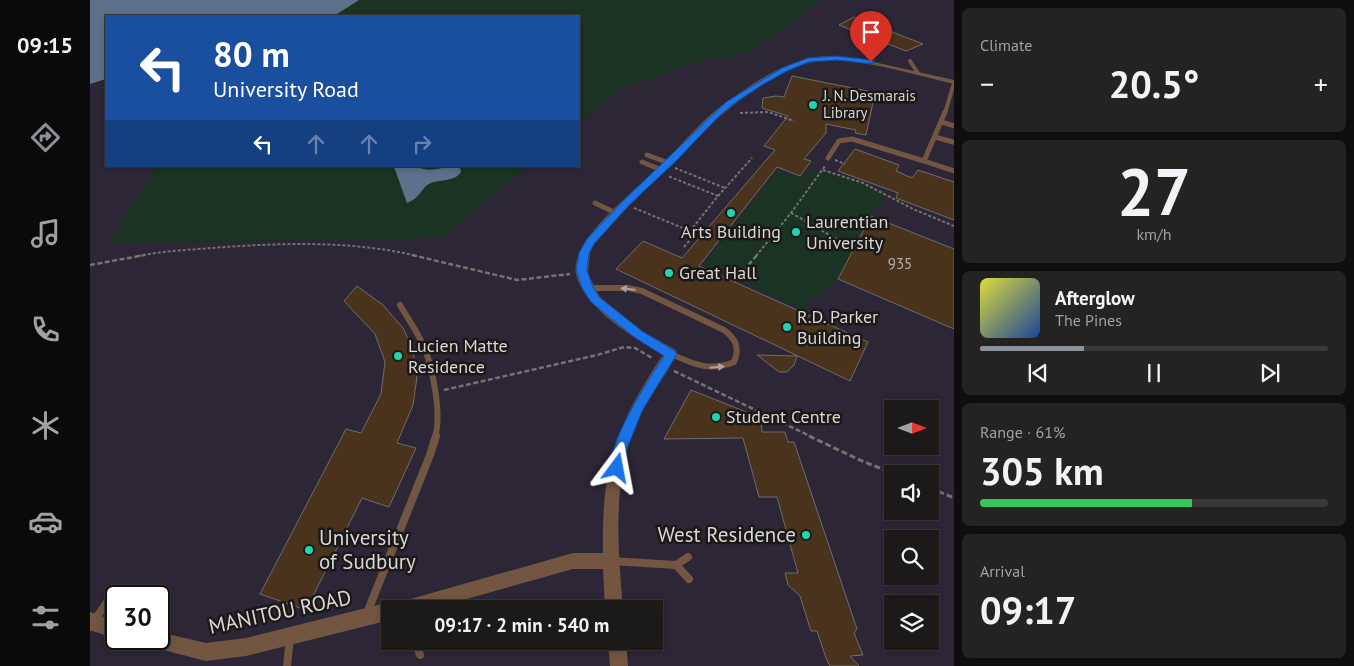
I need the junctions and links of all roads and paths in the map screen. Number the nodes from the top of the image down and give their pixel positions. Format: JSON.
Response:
{"nodes":[{"id":1,"x":910,"y":61,"type":"dead end"},
{"id":2,"x":918,"y":73,"type":"junction"},
{"id":3,"x":954,"y":82,"type":"edge"},
{"id":4,"x":740,"y":113,"type":"dead end"},
{"id":5,"x":794,"y":121,"type":"dead end"},
{"id":6,"x":942,"y":122,"type":"junction"},
{"id":7,"x":954,"y":126,"type":"edge"},
{"id":8,"x":935,"y":137,"type":"junction"},
{"id":9,"x":953,"y":142,"type":"edge"},
{"id":10,"x":647,"y":155,"type":"dead end"},
{"id":11,"x":752,"y":158,"type":"dead end"},
{"id":12,"x":828,"y":158,"type":"junction"},
{"id":13,"x":924,"y":161,"type":"junction"},
{"id":14,"x":642,"y":162,"type":"dead end"},
{"id":15,"x":845,"y":164,"type":"dead end"},
{"id":16,"x":664,"y":168,"type":"junction"},
{"id":17,"x":823,"y":170,"type":"junction"},
{"id":18,"x":954,"y":171,"type":"edge"},
{"id":19,"x":725,"y":188,"type":"junction"},
{"id":20,"x":718,"y":196,"type":"junction"},
{"id":21,"x":594,"y":203,"type":"dead end"},
{"id":22,"x":625,"y":204,"type":"junction"},
{"id":23,"x":791,"y":213,"type":"junction"},
{"id":24,"x":618,"y":214,"type":"junction"},
{"id":25,"x":954,"y":226,"type":"edge"},
{"id":26,"x":690,"y":231,"type":"junction"},
{"id":27,"x":684,"y":247,"type":"dead end"},
{"id":28,"x":854,"y":248,"type":"dead end"},
{"id":29,"x":90,"y":265,"type":"edge"},
{"id":30,"x":582,"y":274,"type":"junction"},
{"id":31,"x":734,"y":282,"type":"dead end"},
{"id":32,"x":588,"y":288,"type":"junction"},
{"id":33,"x":400,"y":305,"type":"dead end"},
{"id":34,"x":671,"y":354,"type":"junction"},
{"id":35,"x":652,"y":358,"type":"dead end"},
{"id":36,"x":674,"y":371,"type":"dead end"},
{"id":37,"x":435,"y":392,"type":"junction"},
{"id":38,"x":884,"y":470,"type":"edge"},
{"id":39,"x":939,"y":492,"type":"edge"},
{"id":40,"x":954,"y":498,"type":"edge"},
{"id":41,"x":688,"y":557,"type":"dead end"},
{"id":42,"x":610,"y":561,"type":"junction"},
{"id":43,"x":676,"y":565,"type":"junction"},
{"id":44,"x":689,"y":579,"type":"dead end"},
{"id":45,"x":432,"y":600,"type":"edge"},
{"id":46,"x":613,"y":600,"type":"edge"},
{"id":47,"x":105,"y":605,"type":"edge"},
{"id":48,"x":381,"y":613,"type":"edge"},
{"id":49,"x":365,"y":617,"type":"junction"},
{"id":50,"x":91,"y":624,"type":"edge"},
{"id":51,"x":105,"y":627,"type":"edge"},
{"id":52,"x":290,"y":637,"type":"junction"},
{"id":53,"x":170,"y":644,"type":"edge"},
{"id":54,"x":418,"y":650,"type":"edge"},
{"id":55,"x":618,"y":650,"type":"edge"},
{"id":56,"x":420,"y":655,"type":"dead end"},
{"id":57,"x":287,"y":666,"type":"edge"},
{"id":58,"x":619,"y":666,"type":"edge"}],
"edges":[{"from":1,"to":2,"type":"lane"},
{"from":2,"to":3,"type":"street"},
{"from":2,"to":16,"type":"street"},
{"from":3,"to":6,"type":"lane"},
{"from":4,"to":5,"type":"path"},
{"from":6,"to":7,"type":"lane"},
{"from":6,"to":8,"type":"lane"},
{"from":8,"to":9,"type":"lane"},
{"from":8,"to":13,"type":"lane"},
{"from":10,"to":16,"type":"lane"},
{"from":11,"to":19,"type":"path"},
{"from":12,"to":13,"type":"lane"},
{"from":12,"to":15,"type":"path"},
{"from":12,"to":17,"type":"path"},
{"from":13,"to":18,"type":"lane"},
{"from":14,"to":16,"type":"lane"},
{"from":16,"to":19,"type":"path"},
{"from":16,"to":20,"type":"path"},
{"from":16,"to":22,"type":"street"},
{"from":17,"to":23,"type":"path"},
{"from":17,"to":25,"type":"path"},
{"from":19,"to":20,"type":"path"},
{"from":20,"to":26,"type":"path"},
{"from":21,"to":24,"type":"lane"},
{"from":22,"to":24,"type":"street"},
{"from":22,"to":26,"type":"path"},
{"from":23,"to":28,"type":"path"},
{"from":23,"to":31,"type":"path"},
{"from":24,"to":30,"type":"street"},
{"from":26,"to":27,"type":"path"},
{"from":29,"to":30,"type":"path"},
{"from":30,"to":32,"type":"street"},
{"from":32,"to":34,"type":"street"},
{"from":34,"to":32,"type":"lane","one_way":true},
{"from":33,"to":37,"type":"lane"},
{"from":34,"to":42,"type":"street"},
{"from":35,"to":37,"type":"path"},
{"from":36,"to":38,"type":"path"},
{"from":37,"to":49,"type":"lane"},
{"from":39,"to":40,"type":"path"},
{"from":41,"to":43,"type":"lane"},
{"from":42,"to":43,"type":"lane"},
{"from":42,"to":45,"type":"street","name":"MANITOU ROAD"},
{"from":42,"to":46,"type":"street"},
{"from":43,"to":44,"type":"lane"},
{"from":47,"to":50,"type":"lane"},
{"from":48,"to":49,"type":"street","name":"MANITOU ROAD"},
{"from":49,"to":52,"type":"street","name":"MANITOU ROAD"},
{"from":50,"to":51,"type":"street"},
{"from":52,"to":53,"type":"street","name":"MANITOU ROAD"},
{"from":52,"to":57,"type":"lane"},
{"from":54,"to":56,"type":"lane"},
{"from":55,"to":58,"type":"street"}]}
